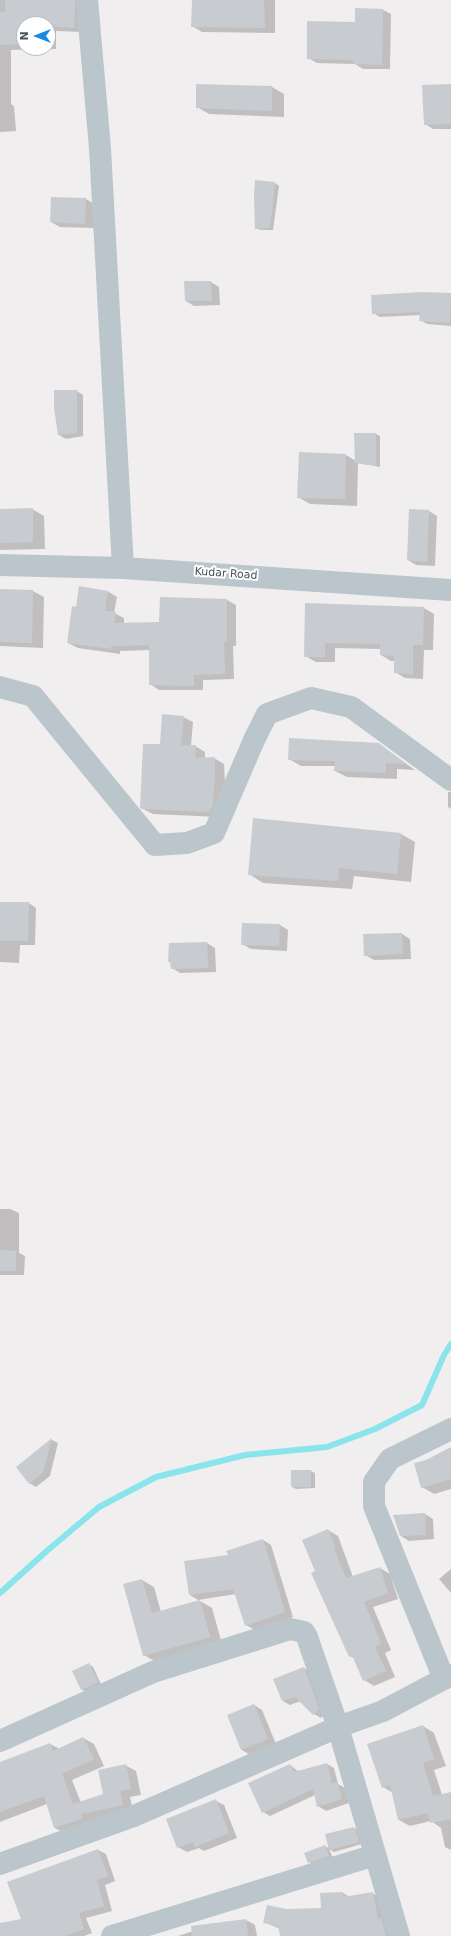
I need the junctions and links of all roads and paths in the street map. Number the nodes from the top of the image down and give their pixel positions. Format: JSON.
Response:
{"nodes":[{"id":1,"x":87,"y":0,"type":"edge"},
{"id":2,"x":0,"y":565,"type":"edge"},
{"id":3,"x":123,"y":568,"type":"junction"},
{"id":4,"x":451,"y":590,"type":"edge"},
{"id":5,"x":0,"y":687,"type":"edge"},
{"id":6,"x":451,"y":780,"type":"edge"},
{"id":7,"x":451,"y":1429,"type":"edge"},
{"id":8,"x":447,"y":1677,"type":"edge"},
{"id":9,"x":338,"y":1727,"type":"junction"},
{"id":10,"x":0,"y":1741,"type":"edge"},
{"id":11,"x":375,"y":1855,"type":"junction"},
{"id":12,"x":0,"y":1864,"type":"edge"},
{"id":13,"x":112,"y":1936,"type":"edge"},
{"id":14,"x":399,"y":1936,"type":"edge"}],
"edges":[{"from":1,"to":3,"type":"street"},
{"from":2,"to":3,"type":"street","name":"Kudar Road"},
{"from":3,"to":4,"type":"street","name":"Kudar Road"},
{"from":5,"to":6,"type":"street"},
{"from":7,"to":8,"type":"street"},
{"from":8,"to":9,"type":"street"},
{"from":9,"to":10,"type":"street"},
{"from":9,"to":11,"type":"street"},
{"from":9,"to":12,"type":"street"},
{"from":11,"to":13,"type":"street"},
{"from":11,"to":14,"type":"street"}]}
